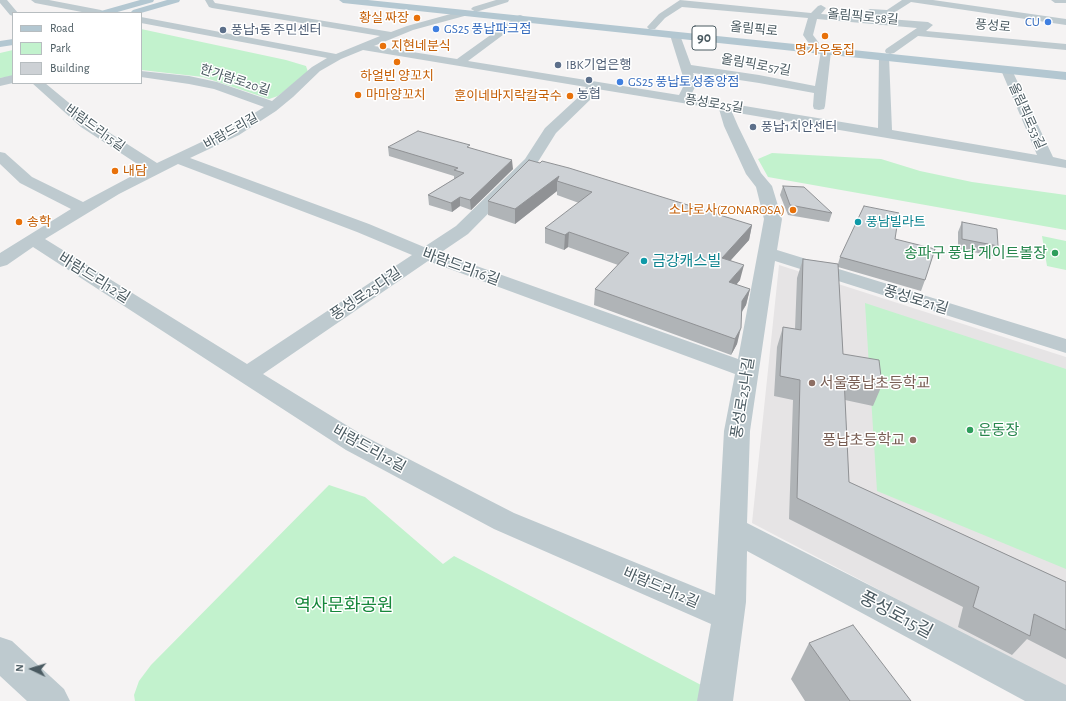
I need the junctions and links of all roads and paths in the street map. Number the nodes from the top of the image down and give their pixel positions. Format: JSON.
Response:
{"nodes":[{"id":1,"x":2,"y":0,"type":"edge"},
{"id":2,"x":35,"y":0,"type":"edge"},
{"id":3,"x":150,"y":0,"type":"edge"},
{"id":4,"x":176,"y":0,"type":"edge"},
{"id":5,"x":209,"y":0,"type":"edge"},
{"id":6,"x":343,"y":0,"type":"edge"},
{"id":7,"x":382,"y":0,"type":"edge"},
{"id":8,"x":505,"y":0,"type":"edge"},
{"id":9,"x":671,"y":0,"type":"edge"},
{"id":10,"x":733,"y":0,"type":"edge"},
{"id":11,"x":908,"y":0,"type":"edge"},
{"id":12,"x":914,"y":0,"type":"edge"},
{"id":13,"x":1065,"y":1,"type":"edge"},
{"id":14,"x":683,"y":2,"type":"edge"},
{"id":15,"x":959,"y":3,"type":"edge"},
{"id":16,"x":1053,"y":4,"type":"edge"},
{"id":17,"x":825,"y":5,"type":"edge"},
{"id":18,"x":1066,"y":10,"type":"edge"},
{"id":19,"x":471,"y":11,"type":"junction"},
{"id":20,"x":12,"y":12,"type":"edge"},
{"id":21,"x":97,"y":12,"type":"edge"},
{"id":22,"x":106,"y":12,"type":"edge"},
{"id":23,"x":134,"y":12,"type":"edge"},
{"id":24,"x":670,"y":12,"type":"junction"},
{"id":25,"x":520,"y":18,"type":"junction"},
{"id":26,"x":142,"y":20,"type":"edge"},
{"id":27,"x":812,"y":21,"type":"junction"},
{"id":28,"x":934,"y":22,"type":"junction"},
{"id":29,"x":1066,"y":22,"type":"edge"},
{"id":30,"x":222,"y":25,"type":"dead end"},
{"id":31,"x":652,"y":27,"type":"junction"},
{"id":32,"x":201,"y":31,"type":"junction"},
{"id":33,"x":12,"y":34,"type":"edge"},
{"id":34,"x":391,"y":34,"type":"junction"},
{"id":35,"x":915,"y":34,"type":"junction"},
{"id":36,"x":675,"y":35,"type":"junction"},
{"id":37,"x":0,"y":36,"type":"edge"},
{"id":38,"x":12,"y":42,"type":"edge"},
{"id":39,"x":814,"y":43,"type":"junction"},
{"id":40,"x":0,"y":44,"type":"edge"},
{"id":41,"x":359,"y":45,"type":"junction"},
{"id":42,"x":1066,"y":47,"type":"edge"},
{"id":43,"x":826,"y":51,"type":"junction"},
{"id":44,"x":887,"y":54,"type":"junction"},
{"id":45,"x":336,"y":57,"type":"junction"},
{"id":46,"x":459,"y":63,"type":"junction"},
{"id":47,"x":686,"y":68,"type":"junction"},
{"id":48,"x":1007,"y":70,"type":"junction"},
{"id":49,"x":1066,"y":70,"type":"edge"},
{"id":50,"x":720,"y":73,"type":"junction"},
{"id":51,"x":145,"y":75,"type":"edge"},
{"id":52,"x":1066,"y":76,"type":"edge"},
{"id":53,"x":12,"y":79,"type":"edge"},
{"id":54,"x":0,"y":82,"type":"edge"},
{"id":55,"x":39,"y":84,"type":"edge"},
{"id":56,"x":593,"y":85,"type":"junction"},
{"id":57,"x":821,"y":91,"type":"junction"},
{"id":58,"x":715,"y":97,"type":"junction"},
{"id":59,"x":683,"y":99,"type":"junction"},
{"id":60,"x":273,"y":106,"type":"junction"},
{"id":61,"x":817,"y":121,"type":"junction"},
{"id":62,"x":885,"y":133,"type":"junction"},
{"id":63,"x":0,"y":156,"type":"edge"},
{"id":64,"x":178,"y":159,"type":"junction"},
{"id":65,"x":1047,"y":161,"type":"junction"},
{"id":66,"x":1066,"y":164,"type":"edge"},
{"id":67,"x":156,"y":169,"type":"junction"},
{"id":68,"x":82,"y":209,"type":"junction"},
{"id":69,"x":33,"y":239,"type":"junction"},
{"id":70,"x":767,"y":253,"type":"junction"},
{"id":71,"x":425,"y":254,"type":"junction"},
{"id":72,"x":0,"y":261,"type":"edge"},
{"id":73,"x":1066,"y":346,"type":"edge"},
{"id":74,"x":747,"y":370,"type":"junction"},
{"id":75,"x":246,"y":374,"type":"junction"},
{"id":76,"x":733,"y":530,"type":"junction"},
{"id":77,"x":728,"y":616,"type":"junction"},
{"id":78,"x":0,"y":653,"type":"edge"},
{"id":79,"x":52,"y":701,"type":"edge"},
{"id":80,"x":715,"y":701,"type":"edge"},
{"id":81,"x":1060,"y":701,"type":"edge"}],
"edges":[{"from":1,"to":20,"type":"street"},
{"from":2,"to":21,"type":"street"},
{"from":3,"to":22,"type":"main road"},
{"from":4,"to":23,"type":"main road"},
{"from":5,"to":34,"type":"street"},
{"from":6,"to":19,"type":"main road","name":"올림픽로","number":"90"},
{"from":7,"to":19,"type":"main road","name":"올림픽로","number":"90"},
{"from":8,"to":19,"type":"street","name":"바람드리길"},
{"from":9,"to":14,"type":"street","name":"올림픽로58길"},
{"from":10,"to":17,"type":"street","name":"올림픽로58길"},
{"from":11,"to":17,"type":"street","name":"올림픽로58길"},
{"from":12,"to":15,"type":"street"},
{"from":13,"to":16,"type":"street"},
{"from":14,"to":24,"type":"street"},
{"from":14,"to":27,"type":"street","name":"올림픽로58길"},
{"from":15,"to":28,"type":"street"},
{"from":15,"to":29,"type":"street"},
{"from":16,"to":18,"type":"street"},
{"from":17,"to":27,"type":"street","name":"올림픽로58길"},
{"from":19,"to":25,"type":"main road","name":"올림픽로","number":"90"},
{"from":19,"to":31,"type":"main road","name":"올림픽로","number":"90"},
{"from":19,"to":34,"type":"street","name":"바람드리길"},
{"from":24,"to":27,"type":"street","name":"올림픽로58길"},
{"from":24,"to":31,"type":"street"},
{"from":25,"to":36,"type":"main road","name":"올림픽로","number":"90"},
{"from":25,"to":46,"type":"street"},
{"from":26,"to":32,"type":"street"},
{"from":27,"to":28,"type":"street","name":"올림픽로58길"},
{"from":27,"to":35,"type":"street","name":"올림픽로58길"},
{"from":27,"to":39,"type":"street","name":"올림픽로58길"},
{"from":28,"to":35,"type":"street"},
{"from":30,"to":32,"type":"street"},
{"from":31,"to":39,"type":"main road","name":"올림픽로","number":"90"},
{"from":32,"to":45,"type":"street"},
{"from":33,"to":37,"type":"main road"},
{"from":34,"to":41,"type":"street","name":"바람드리길"},
{"from":35,"to":42,"type":"street","name":"풍성로"},
{"from":35,"to":44,"type":"street"},
{"from":36,"to":43,"type":"main road","name":"올림픽로","number":"90"},
{"from":36,"to":47,"type":"street"},
{"from":38,"to":40,"type":"main road"},
{"from":39,"to":44,"type":"main road","name":"올림픽로","number":"90"},
{"from":41,"to":45,"type":"street","name":"바람드리길"},
{"from":41,"to":46,"type":"street","name":"풍성로25길"},
{"from":43,"to":44,"type":"main road","name":"올림픽로","number":"90"},
{"from":43,"to":57,"type":"street"},
{"from":44,"to":48,"type":"main road","name":"올림픽로","number":"90"},
{"from":44,"to":49,"type":"main road","name":"올림픽로","number":"90"},
{"from":44,"to":62,"type":"street"},
{"from":45,"to":60,"type":"street","name":"바람드리길"},
{"from":46,"to":56,"type":"street","name":"풍성로25길"},
{"from":47,"to":50,"type":"street","name":"올림픽로57길"},
{"from":47,"to":59,"type":"street"},
{"from":48,"to":52,"type":"main road","name":"올림픽로","number":"90"},
{"from":48,"to":65,"type":"street","name":"올림픽로53길"},
{"from":50,"to":57,"type":"street","name":"올림픽로57길"},
{"from":50,"to":58,"type":"street"},
{"from":51,"to":60,"type":"street","name":"한가람로20길"},
{"from":53,"to":54,"type":"street"},
{"from":55,"to":67,"type":"street","name":"바람드리15길"},
{"from":56,"to":59,"type":"street","name":"풍성로25길"},
{"from":56,"to":71,"type":"street","name":"풍성로25다길"},
{"from":57,"to":61,"type":"street"},
{"from":58,"to":59,"type":"street","name":"풍성로25길"},
{"from":58,"to":61,"type":"street","name":"풍성로25길"},
{"from":58,"to":70,"type":"street","name":"풍성로25나길"},
{"from":60,"to":64,"type":"street","name":"바람드리길"},
{"from":61,"to":62,"type":"street","name":"풍성로25길"},
{"from":62,"to":65,"type":"street","name":"풍성로25길"},
{"from":63,"to":68,"type":"street"},
{"from":64,"to":67,"type":"street","name":"바람드리길"},
{"from":64,"to":71,"type":"street","name":"바람드리16길"},
{"from":65,"to":66,"type":"street","name":"풍성로25길"},
{"from":67,"to":68,"type":"street","name":"바람드리길"},
{"from":68,"to":69,"type":"street","name":"바람드리길"},
{"from":69,"to":72,"type":"street","name":"바람드리길"},
{"from":69,"to":75,"type":"street","name":"바람드리12길"},
{"from":70,"to":73,"type":"street","name":"풍성로21길"},
{"from":70,"to":74,"type":"street","name":"풍성로25나길"},
{"from":71,"to":74,"type":"street","name":"바람드리16길"},
{"from":71,"to":75,"type":"street","name":"풍성로25다길"},
{"from":74,"to":76,"type":"street","name":"풍성로25나길"},
{"from":75,"to":77,"type":"street","name":"바람드리12길"},
{"from":76,"to":77,"type":"street","name":"풍성로25나길"},
{"from":76,"to":81,"type":"street","name":"풍성로15길"},
{"from":77,"to":80,"type":"street","name":"풍성로25나길"},
{"from":78,"to":79,"type":"street"}]}
